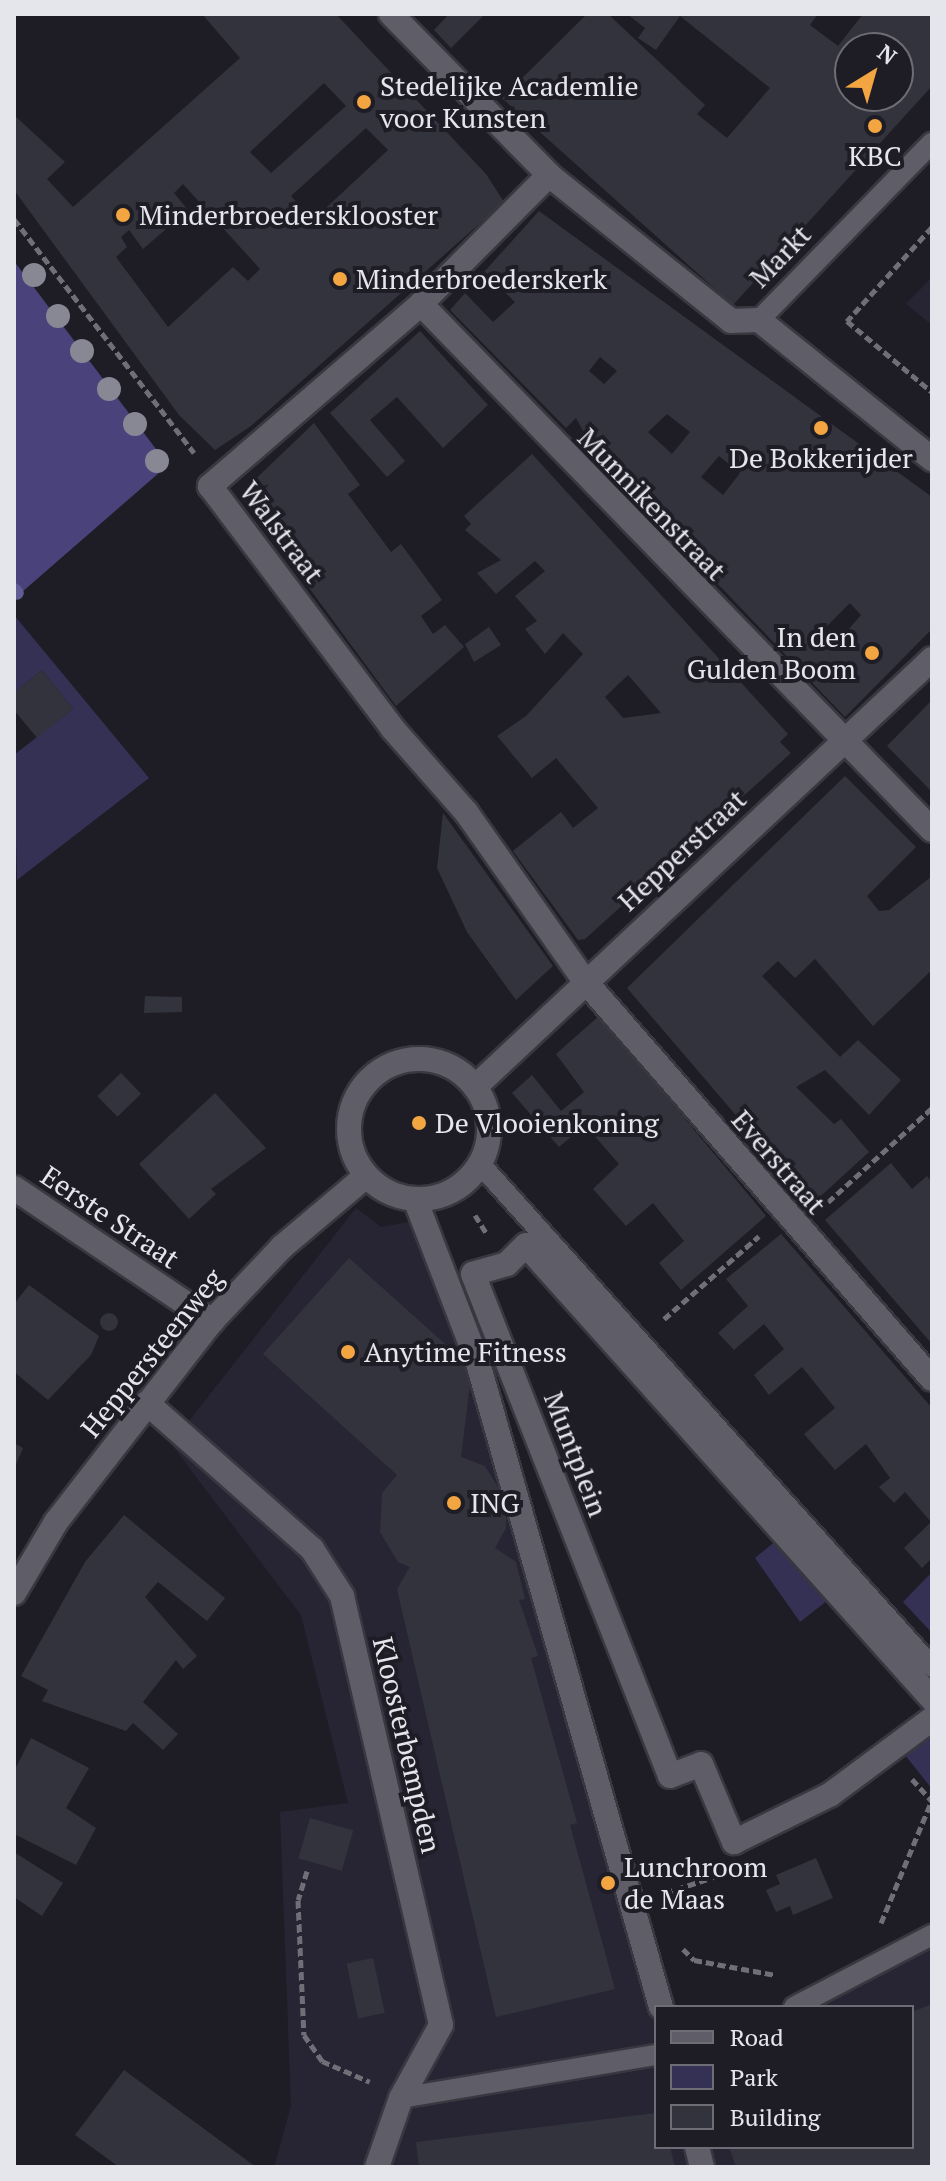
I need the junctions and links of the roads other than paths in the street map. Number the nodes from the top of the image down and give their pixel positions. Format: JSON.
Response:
{"nodes":[{"id":1,"x":391,"y":14,"type":"edge"},
{"id":2,"x":932,"y":143,"type":"edge"},
{"id":3,"x":549,"y":175,"type":"junction"},
{"id":4,"x":421,"y":304,"type":"junction"},
{"id":5,"x":759,"y":320,"type":"junction"},
{"id":6,"x":932,"y":459,"type":"edge"},
{"id":7,"x":932,"y":659,"type":"edge"},
{"id":8,"x":842,"y":744,"type":"junction"},
{"id":9,"x":932,"y":830,"type":"edge"},
{"id":10,"x":584,"y":980,"type":"junction"},
{"id":11,"x":475,"y":1087,"type":"junction"},
{"id":12,"x":480,"y":1164,"type":"junction"},
{"id":13,"x":366,"y":1176,"type":"junction"},
{"id":14,"x":14,"y":1188,"type":"edge"},
{"id":15,"x":415,"y":1199,"type":"junction"},
{"id":16,"x":212,"y":1321,"type":"junction"},
{"id":17,"x":932,"y":1379,"type":"edge"},
{"id":18,"x":147,"y":1403,"type":"junction"},
{"id":19,"x":14,"y":1593,"type":"edge"},
{"id":20,"x":932,"y":1667,"type":"edge"},
{"id":21,"x":932,"y":1699,"type":"edge"},
{"id":22,"x":932,"y":1719,"type":"edge"},
{"id":23,"x":932,"y":1935,"type":"edge"},
{"id":24,"x":661,"y":2005,"type":"edge"},
{"id":25,"x":798,"y":2005,"type":"edge"},
{"id":26,"x":654,"y":2055,"type":"edge"},
{"id":27,"x":401,"y":2098,"type":"junction"},
{"id":28,"x":377,"y":2167,"type":"edge"}],
"edges":[{"from":1,"to":3,"type":"street"},
{"from":2,"to":5,"type":"lane","name":"Markt"},
{"from":3,"to":4,"type":"street","name":"Walstraat"},
{"from":3,"to":5,"type":"street"},
{"from":4,"to":8,"type":"street","name":"Munnikenstraat"},
{"from":4,"to":10,"type":"street","name":"Walstraat"},
{"from":5,"to":6,"type":"street","name":"Markt"},
{"from":7,"to":8,"type":"street","name":"Hepperstraat"},
{"from":8,"to":9,"type":"street","name":"Munnikenstraat"},
{"from":8,"to":10,"type":"street","name":"Hepperstraat"},
{"from":10,"to":11,"type":"street","name":"Hepperstraat"},
{"from":10,"to":17,"type":"street","name":"Everstraat"},
{"from":11,"to":12,"type":"street"},
{"from":11,"to":13,"type":"street"},
{"from":12,"to":15,"type":"street"},
{"from":12,"to":20,"type":"lane"},
{"from":13,"to":15,"type":"street"},
{"from":13,"to":16,"type":"street","name":"Heppersteenweg"},
{"from":14,"to":16,"type":"street","name":"Eerste Straat"},
{"from":15,"to":24,"type":"street"},
{"from":16,"to":18,"type":"street","name":"Heppersteenweg"},
{"from":18,"to":19,"type":"street","name":"Heppersteenweg"},
{"from":18,"to":27,"type":"street","name":"Kloosterbempden"},
{"from":21,"to":22,"type":"street","name":"Muntplein"},
{"from":23,"to":25,"type":"lane"},
{"from":26,"to":27,"type":"lane"},
{"from":27,"to":28,"type":"street","name":"Kloosterbempden"}]}
